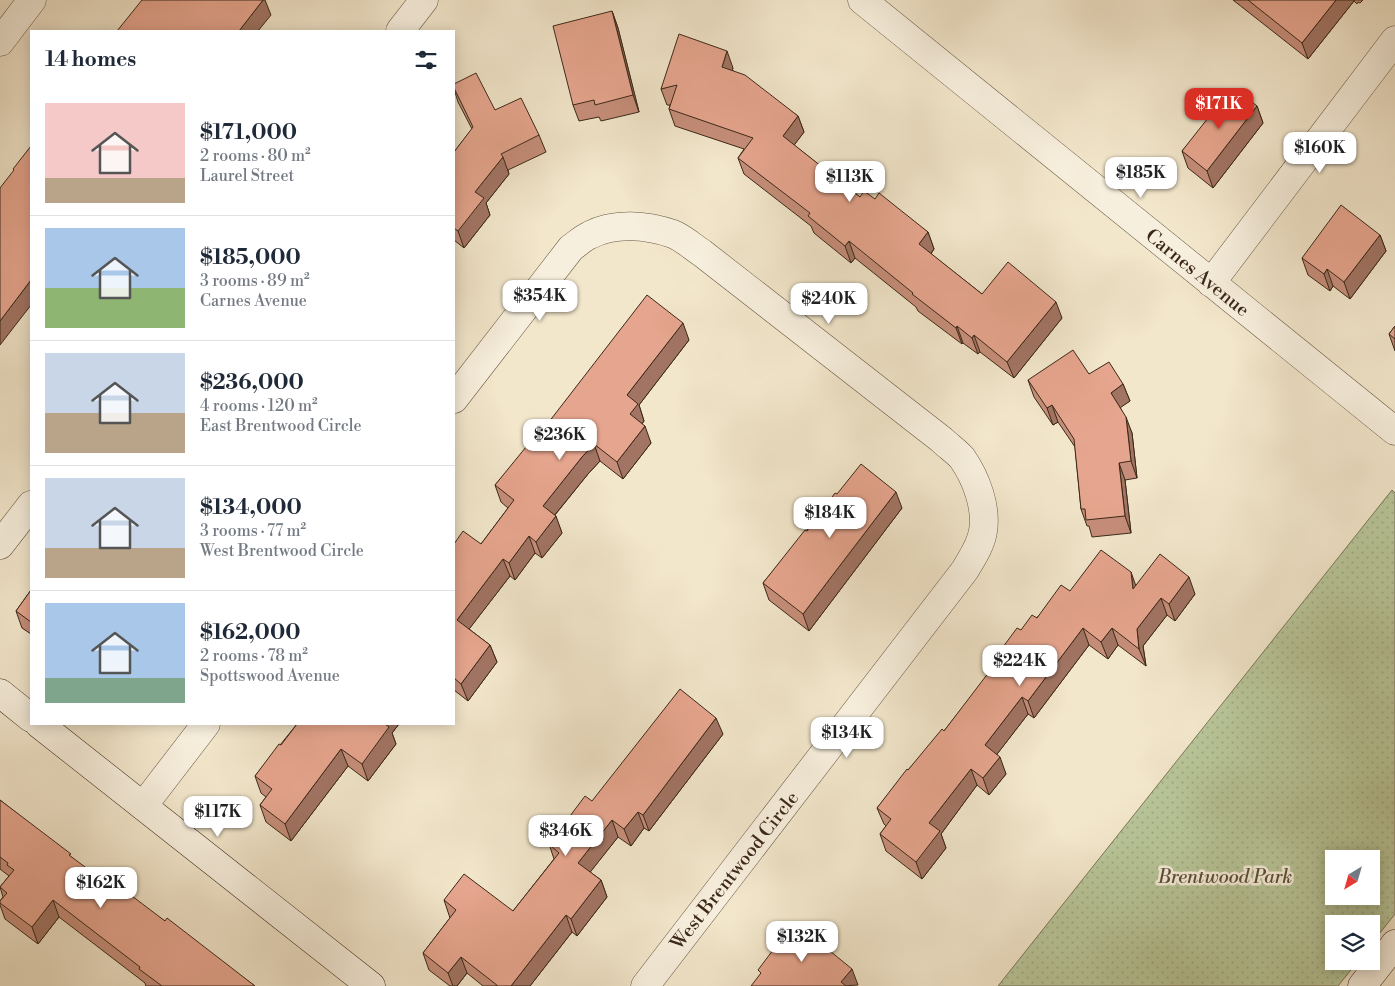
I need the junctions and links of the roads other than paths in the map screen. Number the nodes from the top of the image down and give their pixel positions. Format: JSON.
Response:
{"nodes":[{"id":1,"x":32,"y":0,"type":"edge"},
{"id":2,"x":424,"y":0,"type":"edge"},
{"id":3,"x":862,"y":0,"type":"edge"},
{"id":4,"x":401,"y":30,"type":"edge"},
{"id":5,"x":1395,"y":40,"type":"edge"},
{"id":6,"x":0,"y":42,"type":"edge"},
{"id":7,"x":1211,"y":282,"type":"junction"},
{"id":8,"x":455,"y":398,"type":"edge"},
{"id":9,"x":1395,"y":431,"type":"edge"},
{"id":10,"x":30,"y":506,"type":"edge"},
{"id":11,"x":0,"y":546,"type":"edge"},
{"id":12,"x":0,"y":693,"type":"edge"},
{"id":13,"x":30,"y":717,"type":"edge"},
{"id":14,"x":40,"y":725,"type":"edge"},
{"id":15,"x":205,"y":725,"type":"edge"},
{"id":16,"x":143,"y":806,"type":"junction"},
{"id":17,"x":1395,"y":944,"type":"edge"},
{"id":18,"x":371,"y":986,"type":"edge"},
{"id":19,"x":645,"y":986,"type":"edge"},
{"id":20,"x":1362,"y":986,"type":"edge"}],
"edges":[{"from":1,"to":6,"type":"street"},
{"from":2,"to":4,"type":"street"},
{"from":3,"to":7,"type":"street","name":"Carnes Avenue"},
{"from":5,"to":7,"type":"street"},
{"from":7,"to":9,"type":"street","name":"Carnes Avenue"},
{"from":8,"to":19,"type":"street","name":"West Brentwood Circle"},
{"from":10,"to":11,"type":"street"},
{"from":12,"to":13,"type":"street"},
{"from":14,"to":16,"type":"street"},
{"from":15,"to":16,"type":"street"},
{"from":16,"to":18,"type":"street"},
{"from":17,"to":20,"type":"street"}]}
